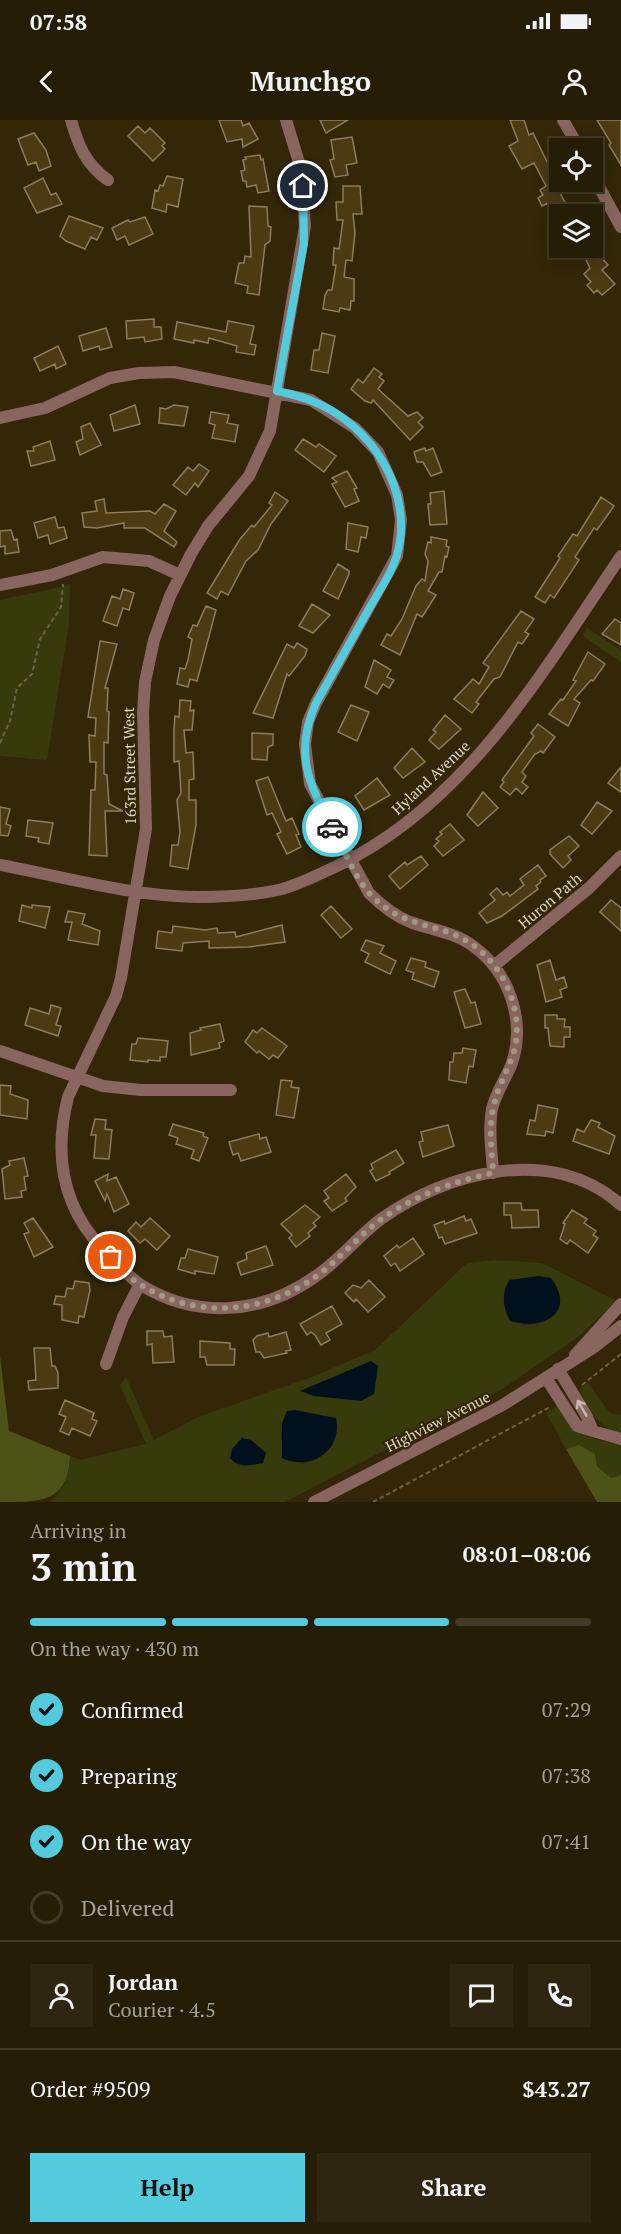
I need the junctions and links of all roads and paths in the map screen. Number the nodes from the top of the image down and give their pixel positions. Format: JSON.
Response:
{"nodes":[{"id":1,"x":71,"y":120,"type":"edge"},
{"id":2,"x":286,"y":120,"type":"edge"},
{"id":3,"x":563,"y":120,"type":"edge"},
{"id":4,"x":573,"y":138,"type":"edge"},
{"id":5,"x":108,"y":180,"type":"dead end"},
{"id":6,"x":602,"y":192,"type":"edge"},
{"id":7,"x":621,"y":227,"type":"edge"},
{"id":8,"x":277,"y":391,"type":"junction"},
{"id":9,"x":0,"y":418,"type":"edge"},
{"id":10,"x":621,"y":556,"type":"edge"},
{"id":11,"x":180,"y":575,"type":"junction"},
{"id":12,"x":63,"y":584,"type":"dead end"},
{"id":13,"x":0,"y":585,"type":"edge"},
{"id":14,"x":0,"y":743,"type":"edge"},
{"id":15,"x":350,"y":860,"type":"junction"},
{"id":16,"x":620,"y":860,"type":"edge"},
{"id":17,"x":0,"y":865,"type":"edge"},
{"id":18,"x":137,"y":891,"type":"junction"},
{"id":19,"x":495,"y":965,"type":"junction"},
{"id":20,"x":0,"y":1051,"type":"edge"},
{"id":21,"x":76,"y":1078,"type":"junction"},
{"id":22,"x":231,"y":1090,"type":"dead end"},
{"id":23,"x":493,"y":1173,"type":"junction"},
{"id":24,"x":621,"y":1205,"type":"edge"},
{"id":25,"x":140,"y":1284,"type":"junction"},
{"id":26,"x":621,"y":1304,"type":"edge"},
{"id":27,"x":621,"y":1326,"type":"edge"},
{"id":28,"x":621,"y":1354,"type":"edge"},
{"id":29,"x":571,"y":1361,"type":"junction"},
{"id":30,"x":106,"y":1364,"type":"dead end"},
{"id":31,"x":558,"y":1369,"type":"junction"},
{"id":32,"x":546,"y":1378,"type":"junction"},
{"id":33,"x":572,"y":1392,"type":"junction"},
{"id":34,"x":560,"y":1401,"type":"junction"},
{"id":35,"x":593,"y":1431,"type":"junction"},
{"id":36,"x":621,"y":1439,"type":"edge"},
{"id":37,"x":314,"y":1502,"type":"edge"},
{"id":38,"x":373,"y":1502,"type":"edge"}],
"edges":[{"from":1,"to":5,"type":"street"},
{"from":2,"to":8,"type":"street","name":"163rd Street West"},
{"from":3,"to":4,"type":"street"},
{"from":6,"to":7,"type":"street"},
{"from":8,"to":9,"type":"street"},
{"from":8,"to":11,"type":"street","name":"163rd Street West"},
{"from":8,"to":15,"type":"street"},
{"from":10,"to":15,"type":"street","name":"Hyland Avenue"},
{"from":11,"to":13,"type":"street"},
{"from":11,"to":18,"type":"street","name":"163rd Street West"},
{"from":12,"to":14,"type":"path"},
{"from":15,"to":18,"type":"street","name":"Hyland Avenue"},
{"from":15,"to":19,"type":"street"},
{"from":16,"to":19,"type":"street","name":"Huron Path"},
{"from":17,"to":18,"type":"street","name":"Hyland Avenue"},
{"from":18,"to":21,"type":"street","name":"163rd Street West"},
{"from":19,"to":23,"type":"street"},
{"from":20,"to":21,"type":"street"},
{"from":21,"to":22,"type":"street"},
{"from":21,"to":25,"type":"street","name":"163rd Street West"},
{"from":23,"to":24,"type":"street","name":"163rd Street West"},
{"from":23,"to":25,"type":"street","name":"163rd Street West"},
{"from":25,"to":30,"type":"street"},
{"from":26,"to":29,"type":"street","name":"Highview Avenue"},
{"from":27,"to":29,"type":"street","name":"Highview Avenue"},
{"from":28,"to":33,"type":"path"},
{"from":29,"to":31,"type":"street","name":"Highview Avenue"},
{"from":31,"to":32,"type":"street","name":"Highview Avenue"},
{"from":31,"to":33,"type":"street"},
{"from":32,"to":34,"type":"street"},
{"from":32,"to":37,"type":"street","name":"Highview Avenue"},
{"from":35,"to":33,"type":"street","one_way":true},
{"from":34,"to":35,"type":"street"},
{"from":34,"to":38,"type":"path"},
{"from":35,"to":36,"type":"street"}]}
